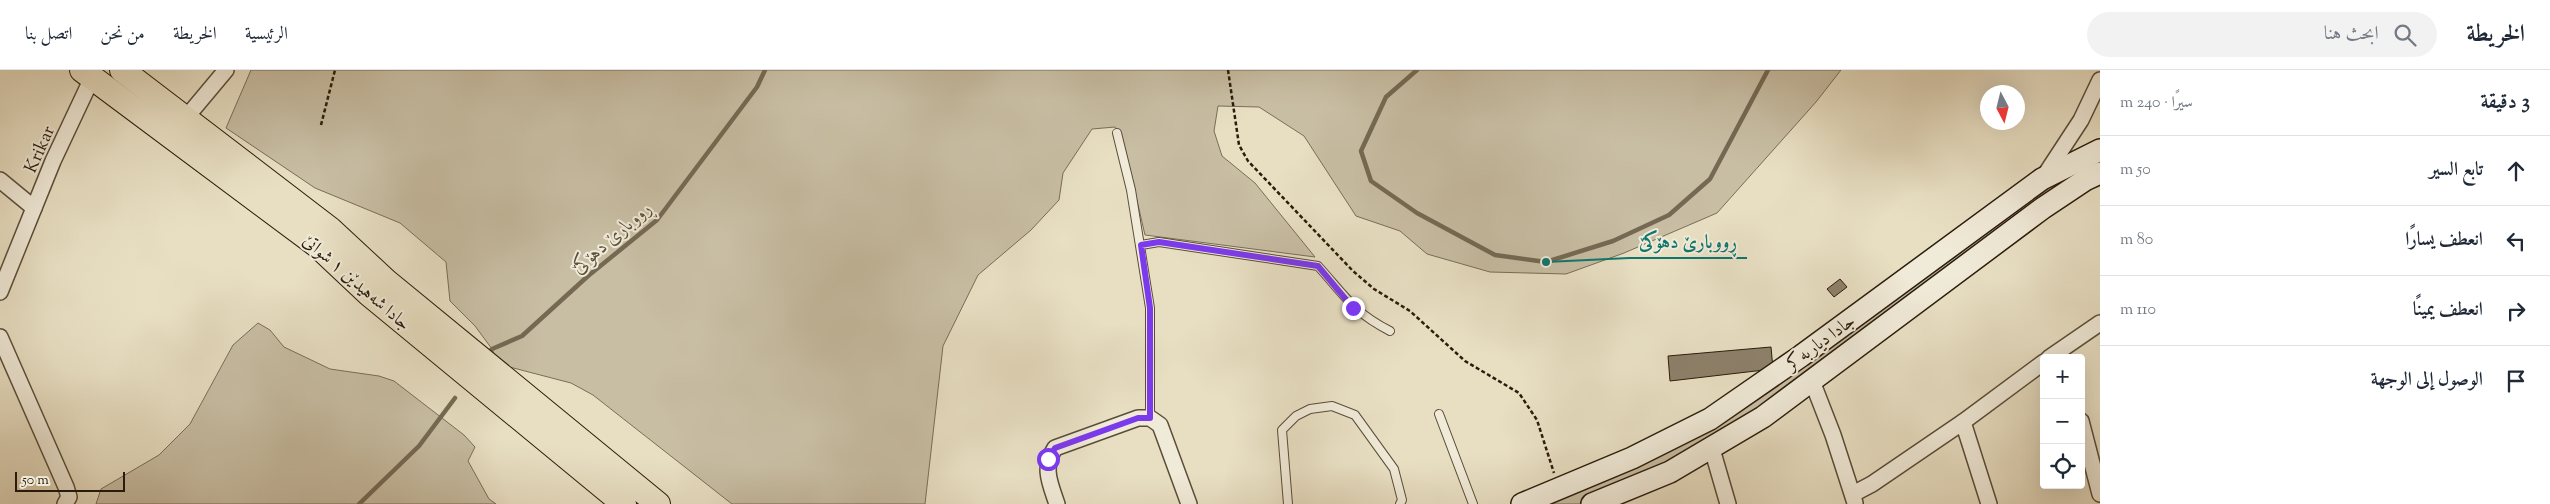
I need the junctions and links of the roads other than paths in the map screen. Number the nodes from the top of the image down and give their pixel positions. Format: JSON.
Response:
{"nodes":[{"id":1,"x":122,"y":70,"type":"edge"},
{"id":2,"x":226,"y":70,"type":"edge"},
{"id":3,"x":87,"y":74,"type":"edge"},
{"id":4,"x":2100,"y":80,"type":"edge"},
{"id":5,"x":185,"y":119,"type":"junction"},
{"id":6,"x":1117,"y":133,"type":"dead end"},
{"id":7,"x":2100,"y":150,"type":"edge"},
{"id":8,"x":2100,"y":173,"type":"edge"},
{"id":9,"x":2042,"y":179,"type":"junction"},
{"id":10,"x":0,"y":180,"type":"edge"},
{"id":11,"x":34,"y":208,"type":"junction"},
{"id":12,"x":1141,"y":245,"type":"junction"},
{"id":13,"x":378,"y":288,"type":"junction"},
{"id":14,"x":0,"y":292,"type":"edge"},
{"id":15,"x":2100,"y":323,"type":"edge"},
{"id":16,"x":1390,"y":331,"type":"dead end"},
{"id":17,"x":0,"y":337,"type":"edge"},
{"id":18,"x":2064,"y":353,"type":"edge"},
{"id":19,"x":2040,"y":365,"type":"edge"},
{"id":20,"x":1812,"y":381,"type":"junction"},
{"id":21,"x":1439,"y":414,"type":"dead end"},
{"id":22,"x":1150,"y":418,"type":"junction"},
{"id":23,"x":1963,"y":422,"type":"junction"},
{"id":24,"x":553,"y":431,"type":"junction"},
{"id":25,"x":2085,"y":436,"type":"edge"},
{"id":26,"x":1712,"y":449,"type":"junction"},
{"id":27,"x":2100,"y":494,"type":"edge"},
{"id":28,"x":1854,"y":499,"type":"edge"},
{"id":29,"x":65,"y":504,"type":"edge"},
{"id":30,"x":624,"y":504,"type":"edge"},
{"id":31,"x":658,"y":504,"type":"edge"},
{"id":32,"x":1057,"y":504,"type":"edge"},
{"id":33,"x":1189,"y":504,"type":"edge"},
{"id":34,"x":1288,"y":504,"type":"edge"},
{"id":35,"x":1400,"y":504,"type":"edge"},
{"id":36,"x":1473,"y":504,"type":"edge"},
{"id":37,"x":1522,"y":504,"type":"edge"},
{"id":38,"x":1592,"y":504,"type":"edge"},
{"id":39,"x":1728,"y":504,"type":"edge"},
{"id":40,"x":1989,"y":504,"type":"edge"}],
"edges":[{"from":1,"to":5,"type":"main road","name":"جادا شەهیدێن ١ شواتێ"},
{"from":2,"to":5,"type":"street"},
{"from":3,"to":11,"type":"street","name":"Krikar"},
{"from":3,"to":13,"type":"main road","name":"جادا شەهیدێن ١ شواتێ"},
{"from":4,"to":9,"type":"street"},
{"from":5,"to":13,"type":"main road","name":"جادا شەهیدێن ١ شواتێ"},
{"from":6,"to":12,"type":"lane"},
{"from":7,"to":9,"type":"main road","name":"جادا دیاربه‌كر"},
{"from":8,"to":20,"type":"main road","name":"جادا دیاربه‌كر"},
{"from":9,"to":37,"type":"main road","name":"جادا دیاربه‌كر"},
{"from":10,"to":11,"type":"street"},
{"from":11,"to":14,"type":"street","name":"Krikar"},
{"from":12,"to":16,"type":"lane"},
{"from":12,"to":22,"type":"lane"},
{"from":13,"to":24,"type":"main road","name":"جادا شەهیدێن ١ شواتێ"},
{"from":15,"to":18,"type":"street"},
{"from":17,"to":29,"type":"street"},
{"from":19,"to":23,"type":"street"},
{"from":20,"to":26,"type":"main road","name":"جادا دیاربه‌كر"},
{"from":20,"to":28,"type":"street"},
{"from":21,"to":36,"type":"lane"},
{"from":22,"to":32,"type":"street"},
{"from":22,"to":33,"type":"street"},
{"from":23,"to":28,"type":"street"},
{"from":23,"to":40,"type":"street"},
{"from":24,"to":30,"type":"main road","name":"جادا شەهیدێن ١ شواتێ"},
{"from":24,"to":31,"type":"main road","name":"جادا شەهیدێن ١ شواتێ"},
{"from":25,"to":27,"type":"street"},
{"from":26,"to":38,"type":"main road","name":"جادا دیاربه‌كر"},
{"from":26,"to":39,"type":"street"},
{"from":34,"to":35,"type":"lane"}]}
